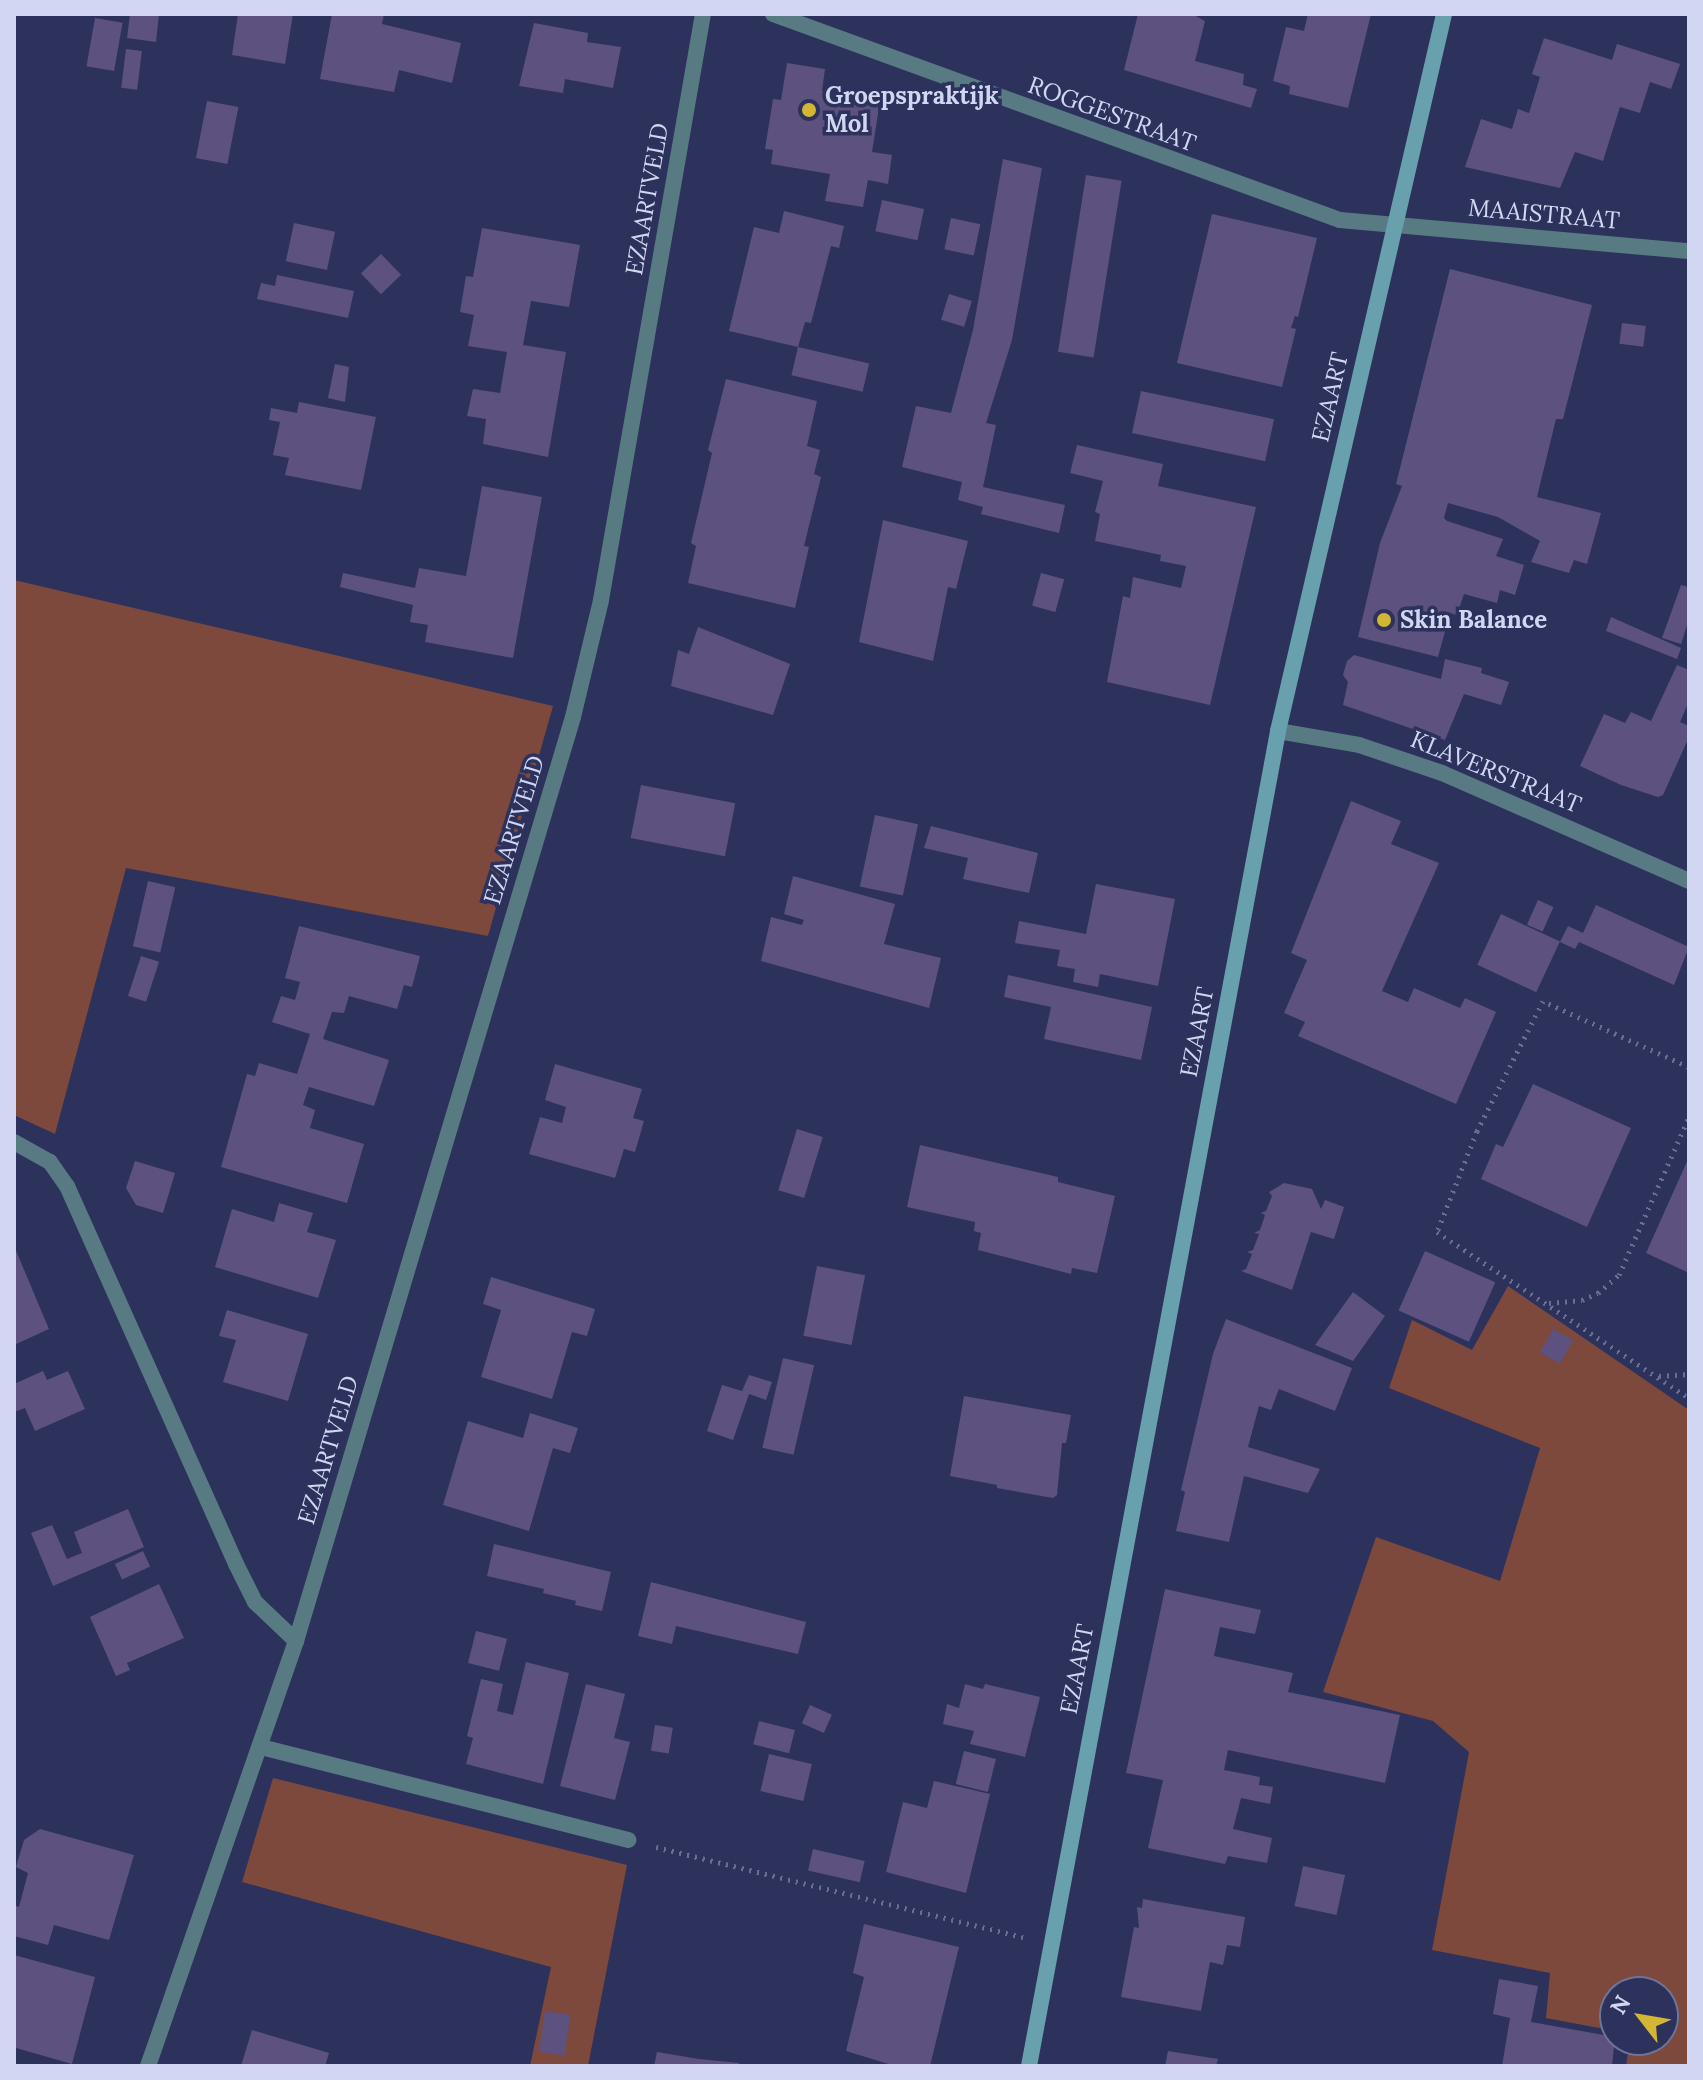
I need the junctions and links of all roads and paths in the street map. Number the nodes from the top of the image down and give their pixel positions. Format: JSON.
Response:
{"nodes":[{"id":1,"x":703,"y":14,"type":"edge"},
{"id":2,"x":773,"y":14,"type":"edge"},
{"id":3,"x":1444,"y":14,"type":"edge"},
{"id":4,"x":1394,"y":225,"type":"junction"},
{"id":5,"x":1689,"y":251,"type":"edge"},
{"id":6,"x":1278,"y":731,"type":"junction"},
{"id":7,"x":1689,"y":881,"type":"edge"},
{"id":8,"x":1689,"y":1067,"type":"edge"},
{"id":9,"x":1689,"y":1117,"type":"edge"},
{"id":10,"x":14,"y":1142,"type":"edge"},
{"id":11,"x":1548,"y":1303,"type":"junction"},
{"id":12,"x":1689,"y":1374,"type":"edge"},
{"id":13,"x":1658,"y":1376,"type":"junction"},
{"id":14,"x":1689,"y":1398,"type":"edge"},
{"id":15,"x":296,"y":1641,"type":"junction"},
{"id":16,"x":261,"y":1747,"type":"junction"},
{"id":17,"x":628,"y":1840,"type":"joint"},
{"id":18,"x":1049,"y":1944,"type":"junction"},
{"id":19,"x":148,"y":2066,"type":"edge"},
{"id":20,"x":1029,"y":2066,"type":"edge"}],
"edges":[{"from":1,"to":15,"type":"street","name":"EZAARTVELD"},
{"from":2,"to":4,"type":"street","name":"ROGGESTRAAT"},
{"from":3,"to":4,"type":"main road","name":"EZAART"},
{"from":4,"to":5,"type":"street","name":"MAAISTRAAT"},
{"from":4,"to":6,"type":"main road","name":"EZAART"},
{"from":6,"to":7,"type":"street","name":"KLAVERSTRAAT"},
{"from":6,"to":18,"type":"main road","name":"EZAART"},
{"from":8,"to":11,"type":"path"},
{"from":9,"to":11,"type":"path"},
{"from":10,"to":15,"type":"street"},
{"from":11,"to":13,"type":"path"},
{"from":12,"to":13,"type":"path"},
{"from":13,"to":14,"type":"path"},
{"from":15,"to":16,"type":"street","name":"EZAARTVELD"},
{"from":16,"to":17,"type":"street"},
{"from":16,"to":19,"type":"street","name":"EZAARTVELD"},
{"from":17,"to":18,"type":"path"},
{"from":18,"to":20,"type":"main road","name":"EZAART"}]}
